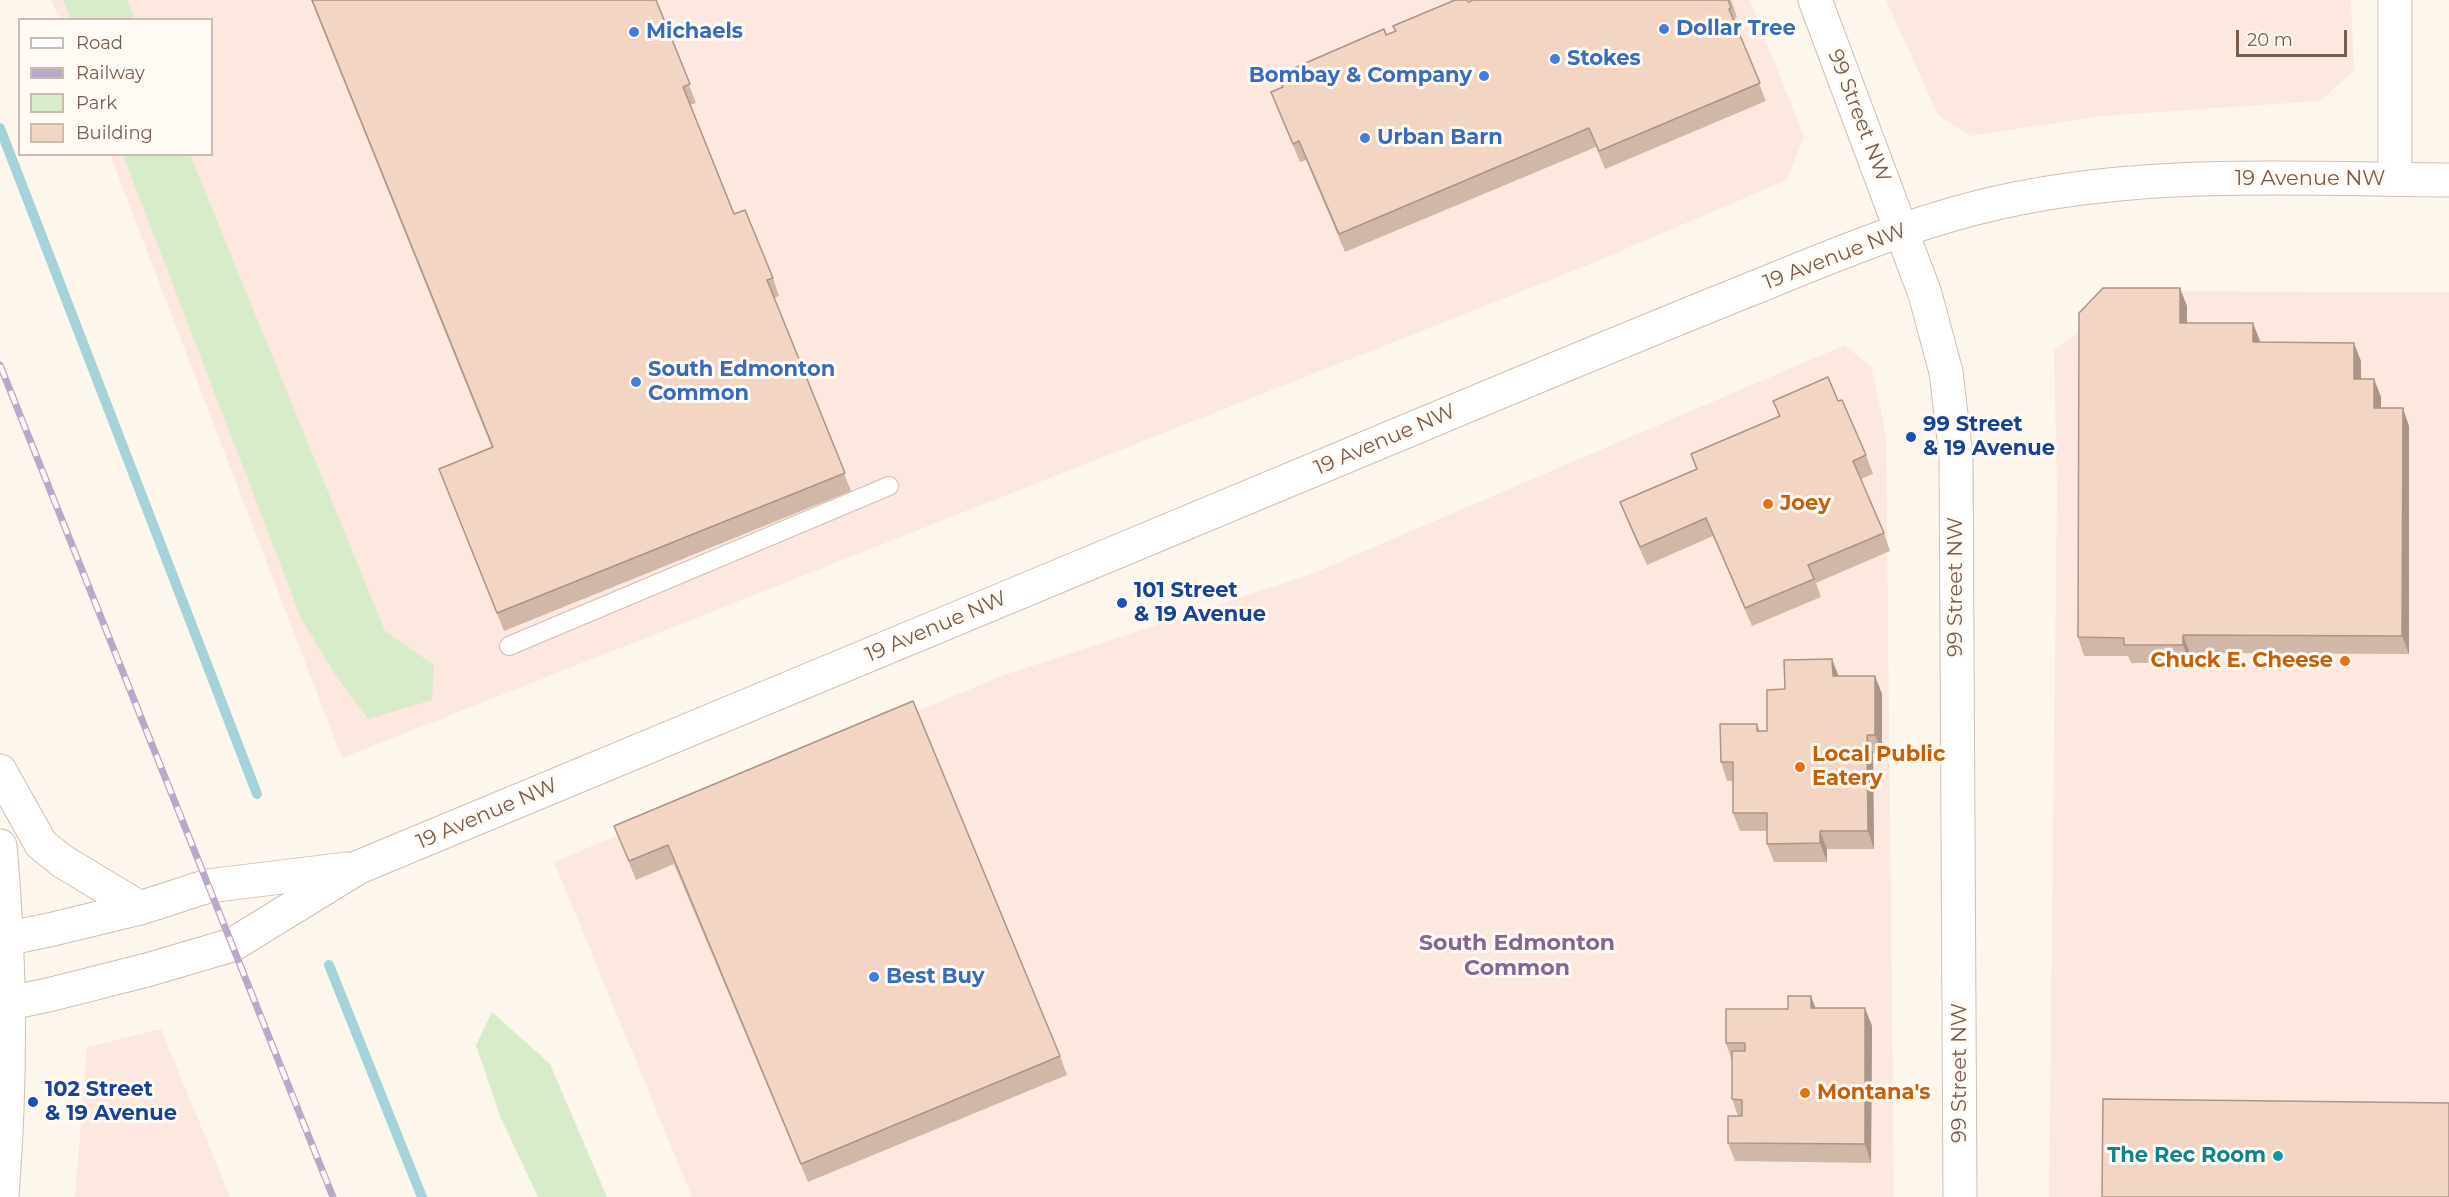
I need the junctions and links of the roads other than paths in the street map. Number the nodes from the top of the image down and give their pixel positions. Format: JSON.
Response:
{"nodes":[{"id":1,"x":1815,"y":0,"type":"edge"},
{"id":2,"x":2395,"y":0,"type":"edge"},
{"id":3,"x":2395,"y":179,"type":"junction"},
{"id":4,"x":2449,"y":180,"type":"edge"},
{"id":5,"x":1902,"y":231,"type":"junction"},
{"id":6,"x":889,"y":486,"type":"dead end"},
{"id":7,"x":509,"y":646,"type":"dead end"},
{"id":8,"x":0,"y":771,"type":"edge"},
{"id":9,"x":0,"y":846,"type":"edge"},
{"id":10,"x":359,"y":867,"type":"junction"},
{"id":11,"x":140,"y":908,"type":"junction"},
{"id":12,"x":3,"y":939,"type":"edge"},
{"id":13,"x":4,"y":1004,"type":"edge"},
{"id":14,"x":3,"y":1197,"type":"edge"},
{"id":15,"x":1960,"y":1197,"type":"edge"}],
"edges":[{"from":1,"to":5,"type":"street","name":"99 Street NW"},
{"from":2,"to":3,"type":"street"},
{"from":3,"to":4,"type":"street","name":"19 Avenue NW"},
{"from":3,"to":5,"type":"street","name":"19 Avenue NW"},
{"from":5,"to":10,"type":"street","name":"19 Avenue NW"},
{"from":5,"to":15,"type":"street","name":"99 Street NW"},
{"from":6,"to":7,"type":"lane"},
{"from":8,"to":11,"type":"street"},
{"from":9,"to":12,"type":"street"},
{"from":10,"to":11,"type":"street","name":"19 Avenue NW"},
{"from":10,"to":13,"type":"street","name":"19 Avenue NW"},
{"from":11,"to":12,"type":"street","name":"19 Avenue NW"},
{"from":12,"to":13,"type":"street"},
{"from":13,"to":14,"type":"street"}]}
